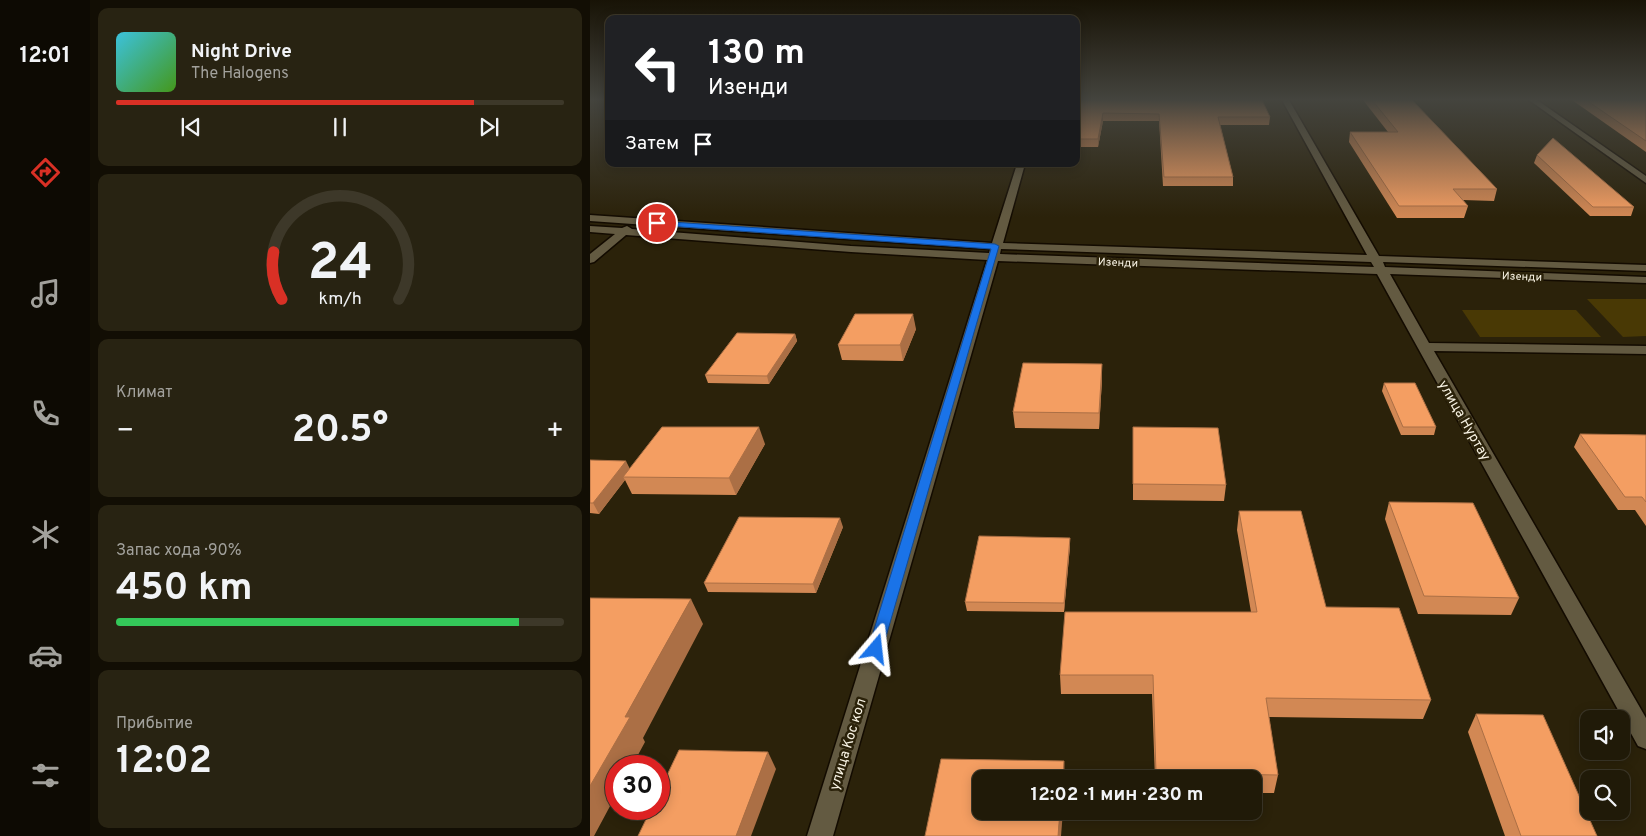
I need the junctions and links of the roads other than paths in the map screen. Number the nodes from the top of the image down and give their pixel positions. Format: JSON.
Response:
{"nodes":[{"id":1,"x":1307,"y":139,"type":"edge"},
{"id":2,"x":1588,"y":139,"type":"edge"},
{"id":3,"x":1020,"y":167,"type":"edge"},
{"id":4,"x":1646,"y":180,"type":"edge"},
{"id":5,"x":590,"y":218,"type":"edge"},
{"id":6,"x":638,"y":222,"type":"junction"},
{"id":7,"x":590,"y":230,"type":"edge"},
{"id":8,"x":623,"y":232,"type":"junction"},
{"id":9,"x":994,"y":252,"type":"junction"},
{"id":10,"x":590,"y":260,"type":"edge"},
{"id":11,"x":1377,"y":266,"type":"junction"},
{"id":12,"x":1646,"y":268,"type":"edge"},
{"id":13,"x":1646,"y":280,"type":"edge"},
{"id":14,"x":1424,"y":347,"type":"junction"},
{"id":15,"x":1646,"y":350,"type":"edge"},
{"id":16,"x":1646,"y":739,"type":"edge"},
{"id":17,"x":820,"y":836,"type":"edge"}],
"edges":[{"from":1,"to":11,"type":"street","name":"улица Нуртау"},
{"from":2,"to":4,"type":"street"},
{"from":3,"to":9,"type":"street","name":"улица Кос кол"},
{"from":5,"to":6,"type":"street","name":"Изенди"},
{"from":6,"to":8,"type":"street"},
{"from":6,"to":9,"type":"street","name":"Изенди"},
{"from":7,"to":8,"type":"street","name":"Изенди"},
{"from":8,"to":9,"type":"street","name":"Изенди"},
{"from":8,"to":10,"type":"street"},
{"from":9,"to":11,"type":"street","name":"Изенди"},
{"from":9,"to":17,"type":"street","name":"улица Кос кол"},
{"from":11,"to":12,"type":"street","name":"Изенди"},
{"from":11,"to":13,"type":"street","name":"Изенди"},
{"from":11,"to":14,"type":"street","name":"улица Нуртау"},
{"from":14,"to":15,"type":"street"},
{"from":14,"to":16,"type":"street","name":"улица Нуртау"}]}
